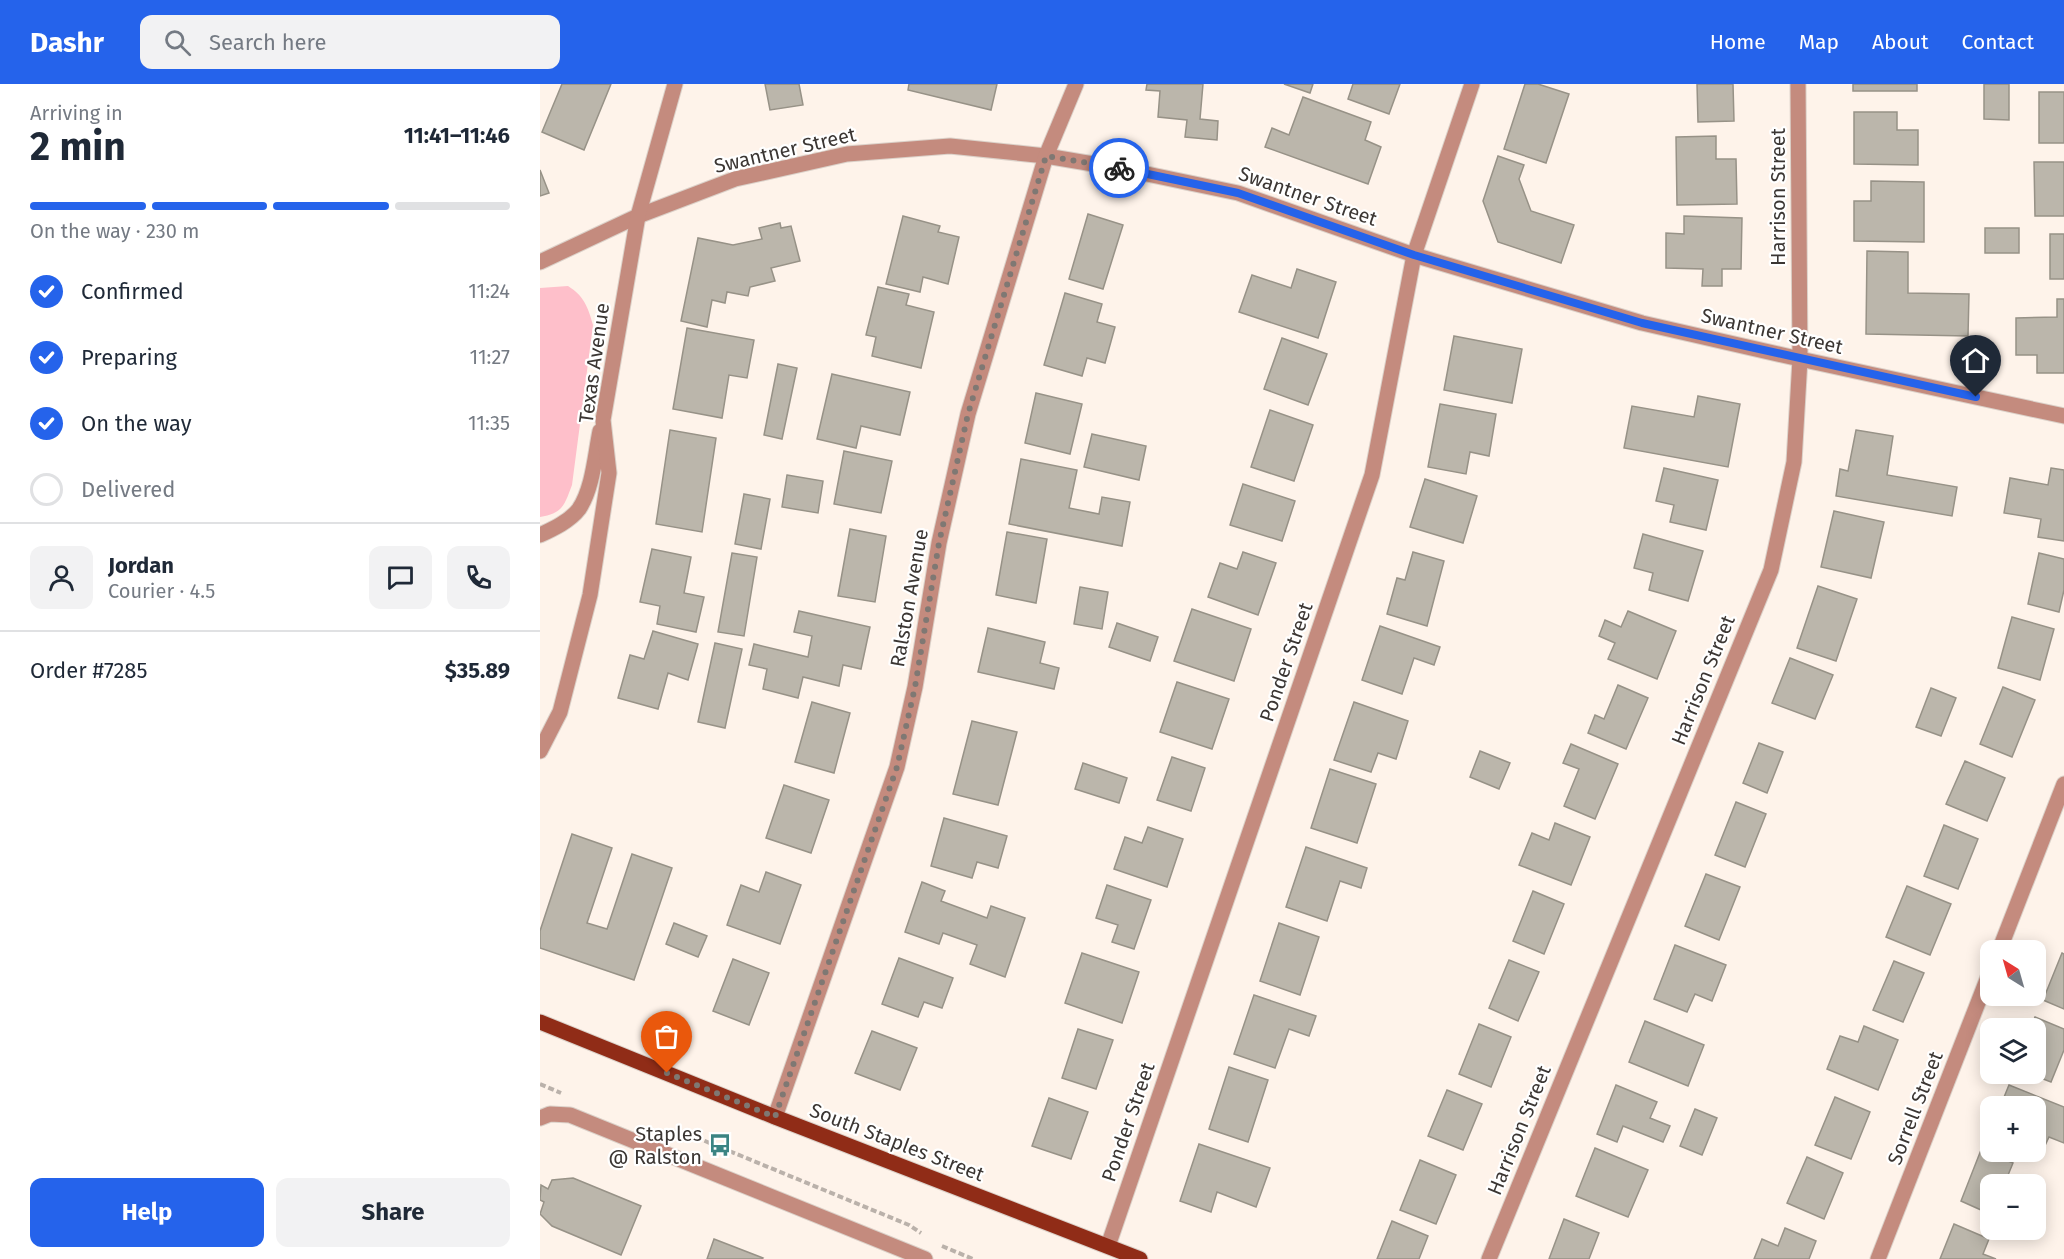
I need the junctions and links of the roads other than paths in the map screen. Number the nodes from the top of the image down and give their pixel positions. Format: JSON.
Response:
{"nodes":[{"id":1,"x":675,"y":84,"type":"edge"},
{"id":2,"x":1076,"y":84,"type":"edge"},
{"id":3,"x":1472,"y":84,"type":"edge"},
{"id":4,"x":1798,"y":84,"type":"edge"},
{"id":5,"x":1046,"y":156,"type":"junction"},
{"id":6,"x":638,"y":216,"type":"junction"},
{"id":7,"x":1414,"y":255,"type":"junction"},
{"id":8,"x":540,"y":262,"type":"edge"},
{"id":9,"x":1800,"y":359,"type":"junction"},
{"id":10,"x":2064,"y":416,"type":"edge"},
{"id":11,"x":603,"y":420,"type":"junction"},
{"id":12,"x":540,"y":535,"type":"edge"},
{"id":13,"x":540,"y":752,"type":"edge"},
{"id":14,"x":2064,"y":784,"type":"edge"},
{"id":15,"x":2003,"y":940,"type":"edge"},
{"id":16,"x":1980,"y":998,"type":"edge"},
{"id":17,"x":540,"y":1022,"type":"edge"},
{"id":18,"x":775,"y":1117,"type":"junction"},
{"id":19,"x":540,"y":1118,"type":"edge"},
{"id":20,"x":1108,"y":1246,"type":"junction"},
{"id":21,"x":925,"y":1259,"type":"edge"},
{"id":22,"x":1140,"y":1259,"type":"edge"},
{"id":23,"x":1489,"y":1259,"type":"edge"},
{"id":24,"x":1878,"y":1259,"type":"edge"}],
"edges":[{"from":1,"to":6,"type":"street","name":"Texas Avenue"},
{"from":2,"to":5,"type":"street","name":"Ralston Avenue"},
{"from":3,"to":7,"type":"street","name":"Ponder Street"},
{"from":4,"to":9,"type":"street","name":"Harrison Street"},
{"from":5,"to":6,"type":"street","name":"Swantner Street"},
{"from":5,"to":7,"type":"street","name":"Swantner Street"},
{"from":5,"to":18,"type":"street","name":"Ralston Avenue"},
{"from":6,"to":8,"type":"street","name":"Swantner Street"},
{"from":6,"to":11,"type":"street","name":"Texas Avenue"},
{"from":7,"to":9,"type":"street","name":"Swantner Street"},
{"from":7,"to":20,"type":"street","name":"Ponder Street"},
{"from":9,"to":10,"type":"street","name":"Swantner Street"},
{"from":9,"to":23,"type":"street","name":"Harrison Street"},
{"from":11,"to":12,"type":"street"},
{"from":11,"to":13,"type":"street","name":"Texas Avenue"},
{"from":14,"to":15,"type":"street"},
{"from":16,"to":24,"type":"street","name":"Sorrell Street"},
{"from":17,"to":18,"type":"main road","name":"South Staples Street"},
{"from":18,"to":20,"type":"main road","name":"South Staples Street"},
{"from":19,"to":21,"type":"street"},
{"from":20,"to":22,"type":"main road","name":"South Staples Street"}]}
